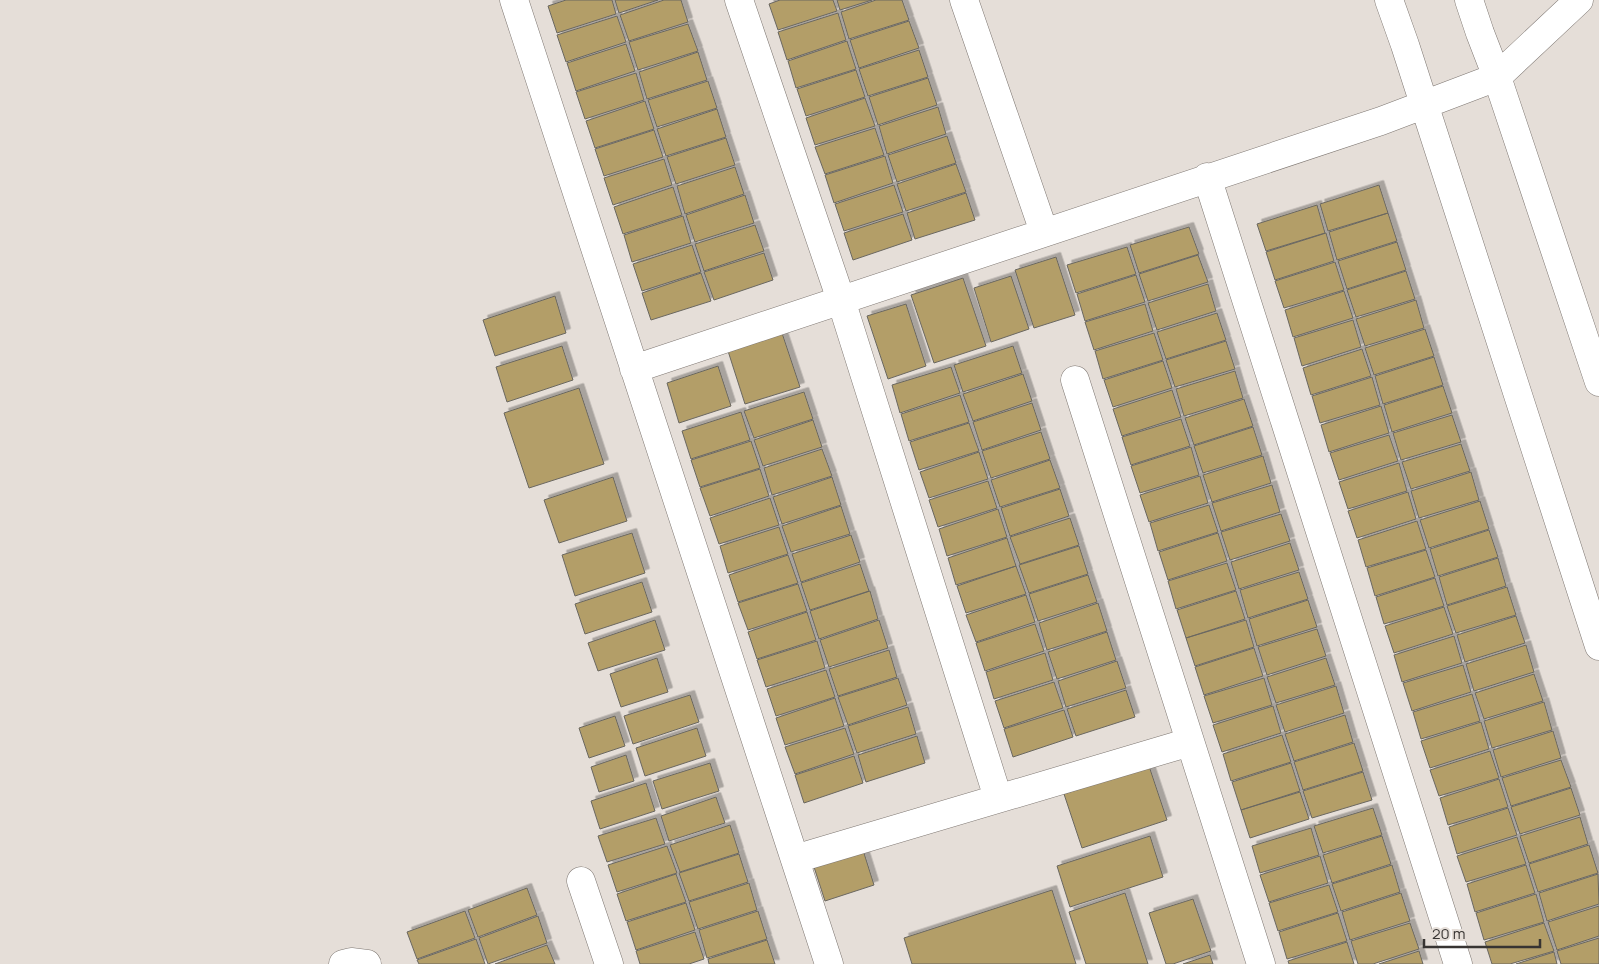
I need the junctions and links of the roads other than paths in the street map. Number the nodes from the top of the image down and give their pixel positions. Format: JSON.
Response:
{"nodes":[{"id":1,"x":514,"y":0,"type":"edge"},
{"id":2,"x":739,"y":0,"type":"edge"},
{"id":3,"x":964,"y":0,"type":"edge"},
{"id":4,"x":1389,"y":0,"type":"edge"},
{"id":5,"x":1469,"y":0,"type":"edge"},
{"id":6,"x":1578,"y":0,"type":"edge"},
{"id":7,"x":1498,"y":77,"type":"junction"},
{"id":8,"x":1424,"y":104,"type":"junction"},
{"id":9,"x":1207,"y":177,"type":"junction"},
{"id":10,"x":1044,"y":232,"type":"junction"},
{"id":11,"x":841,"y":300,"type":"junction"},
{"id":12,"x":634,"y":369,"type":"junction"},
{"id":13,"x":1075,"y":380,"type":"dead end"},
{"id":14,"x":1599,"y":382,"type":"edge"},
{"id":15,"x":1599,"y":646,"type":"edge"},
{"id":16,"x":1190,"y":742,"type":"junction"},
{"id":17,"x":998,"y":798,"type":"junction"},
{"id":18,"x":794,"y":859,"type":"junction"},
{"id":19,"x":581,"y":881,"type":"dead end"},
{"id":20,"x":343,"y":964,"type":"edge"},
{"id":21,"x":367,"y":964,"type":"edge"},
{"id":22,"x":609,"y":964,"type":"edge"},
{"id":23,"x":829,"y":964,"type":"edge"},
{"id":24,"x":1261,"y":964,"type":"edge"},
{"id":25,"x":1458,"y":964,"type":"edge"}],
"edges":[{"from":1,"to":12,"type":"street"},
{"from":2,"to":11,"type":"street"},
{"from":3,"to":10,"type":"street"},
{"from":4,"to":8,"type":"street"},
{"from":5,"to":7,"type":"street"},
{"from":6,"to":7,"type":"street"},
{"from":7,"to":8,"type":"street"},
{"from":7,"to":14,"type":"street"},
{"from":8,"to":9,"type":"street"},
{"from":8,"to":15,"type":"street"},
{"from":9,"to":10,"type":"street"},
{"from":9,"to":25,"type":"street"},
{"from":10,"to":11,"type":"street"},
{"from":11,"to":12,"type":"street"},
{"from":11,"to":17,"type":"street"},
{"from":12,"to":18,"type":"street"},
{"from":13,"to":16,"type":"street"},
{"from":16,"to":17,"type":"street"},
{"from":16,"to":24,"type":"street"},
{"from":17,"to":18,"type":"street"},
{"from":18,"to":23,"type":"street"},
{"from":19,"to":22,"type":"street"},
{"from":20,"to":21,"type":"street"}]}
